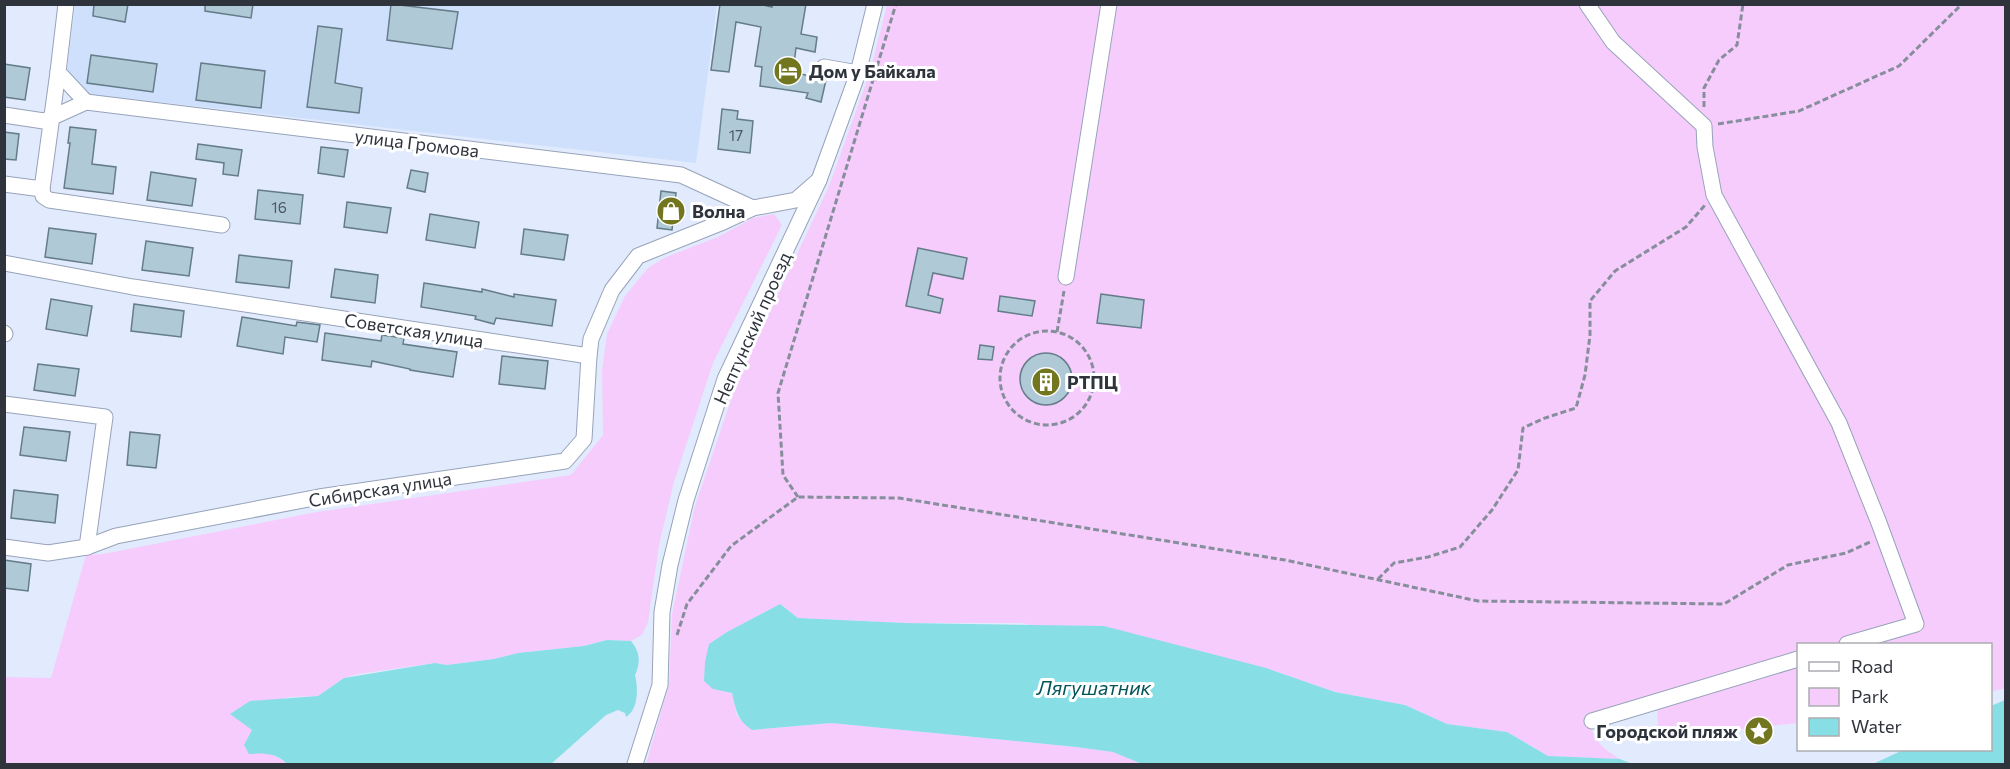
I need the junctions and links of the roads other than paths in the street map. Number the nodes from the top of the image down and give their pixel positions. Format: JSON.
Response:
{"nodes":[{"id":1,"x":66,"y":4,"type":"edge"},
{"id":2,"x":875,"y":4,"type":"edge"},
{"id":3,"x":1109,"y":4,"type":"edge"},
{"id":4,"x":1587,"y":4,"type":"edge"},
{"id":5,"x":824,"y":67,"type":"dead end"},
{"id":6,"x":58,"y":72,"type":"junction"},
{"id":7,"x":858,"y":73,"type":"junction"},
{"id":8,"x":86,"y":102,"type":"junction"},
{"id":9,"x":4,"y":115,"type":"edge"},
{"id":10,"x":52,"y":118,"type":"junction"},
{"id":11,"x":819,"y":180,"type":"junction"},
{"id":12,"x":4,"y":184,"type":"edge"},
{"id":13,"x":42,"y":189,"type":"junction"},
{"id":14,"x":753,"y":208,"type":"junction"},
{"id":15,"x":222,"y":225,"type":"dead end"},
{"id":16,"x":4,"y":263,"type":"edge"},
{"id":17,"x":1066,"y":277,"type":"road end"},
{"id":18,"x":589,"y":356,"type":"junction"},
{"id":19,"x":4,"y":404,"type":"edge"},
{"id":20,"x":4,"y":547,"type":"edge"},
{"id":21,"x":87,"y":547,"type":"junction"},
{"id":22,"x":1853,"y":643,"type":"edge"},
{"id":23,"x":1797,"y":659,"type":"edge"},
{"id":24,"x":1592,"y":721,"type":"dead end"},
{"id":25,"x":635,"y":765,"type":"edge"}],
"edges":[{"from":1,"to":6,"type":"street"},
{"from":2,"to":7,"type":"street","name":"Нептунский проезд"},
{"from":3,"to":17,"type":"street"},
{"from":4,"to":22,"type":"street"},
{"from":5,"to":7,"type":"street"},
{"from":6,"to":8,"type":"street"},
{"from":6,"to":10,"type":"street"},
{"from":7,"to":11,"type":"street","name":"Нептунский проезд"},
{"from":8,"to":10,"type":"street"},
{"from":8,"to":14,"type":"street","name":"улица Громова"},
{"from":9,"to":10,"type":"street"},
{"from":10,"to":13,"type":"street"},
{"from":11,"to":14,"type":"street"},
{"from":11,"to":25,"type":"street","name":"Нептунский проезд"},
{"from":12,"to":13,"type":"street"},
{"from":13,"to":15,"type":"street"},
{"from":14,"to":18,"type":"street"},
{"from":16,"to":18,"type":"street","name":"Советская улица"},
{"from":18,"to":21,"type":"street","name":"Сибирская улица"},
{"from":19,"to":21,"type":"street"},
{"from":20,"to":21,"type":"street","name":"Сибирская улица"},
{"from":23,"to":24,"type":"street"}]}
